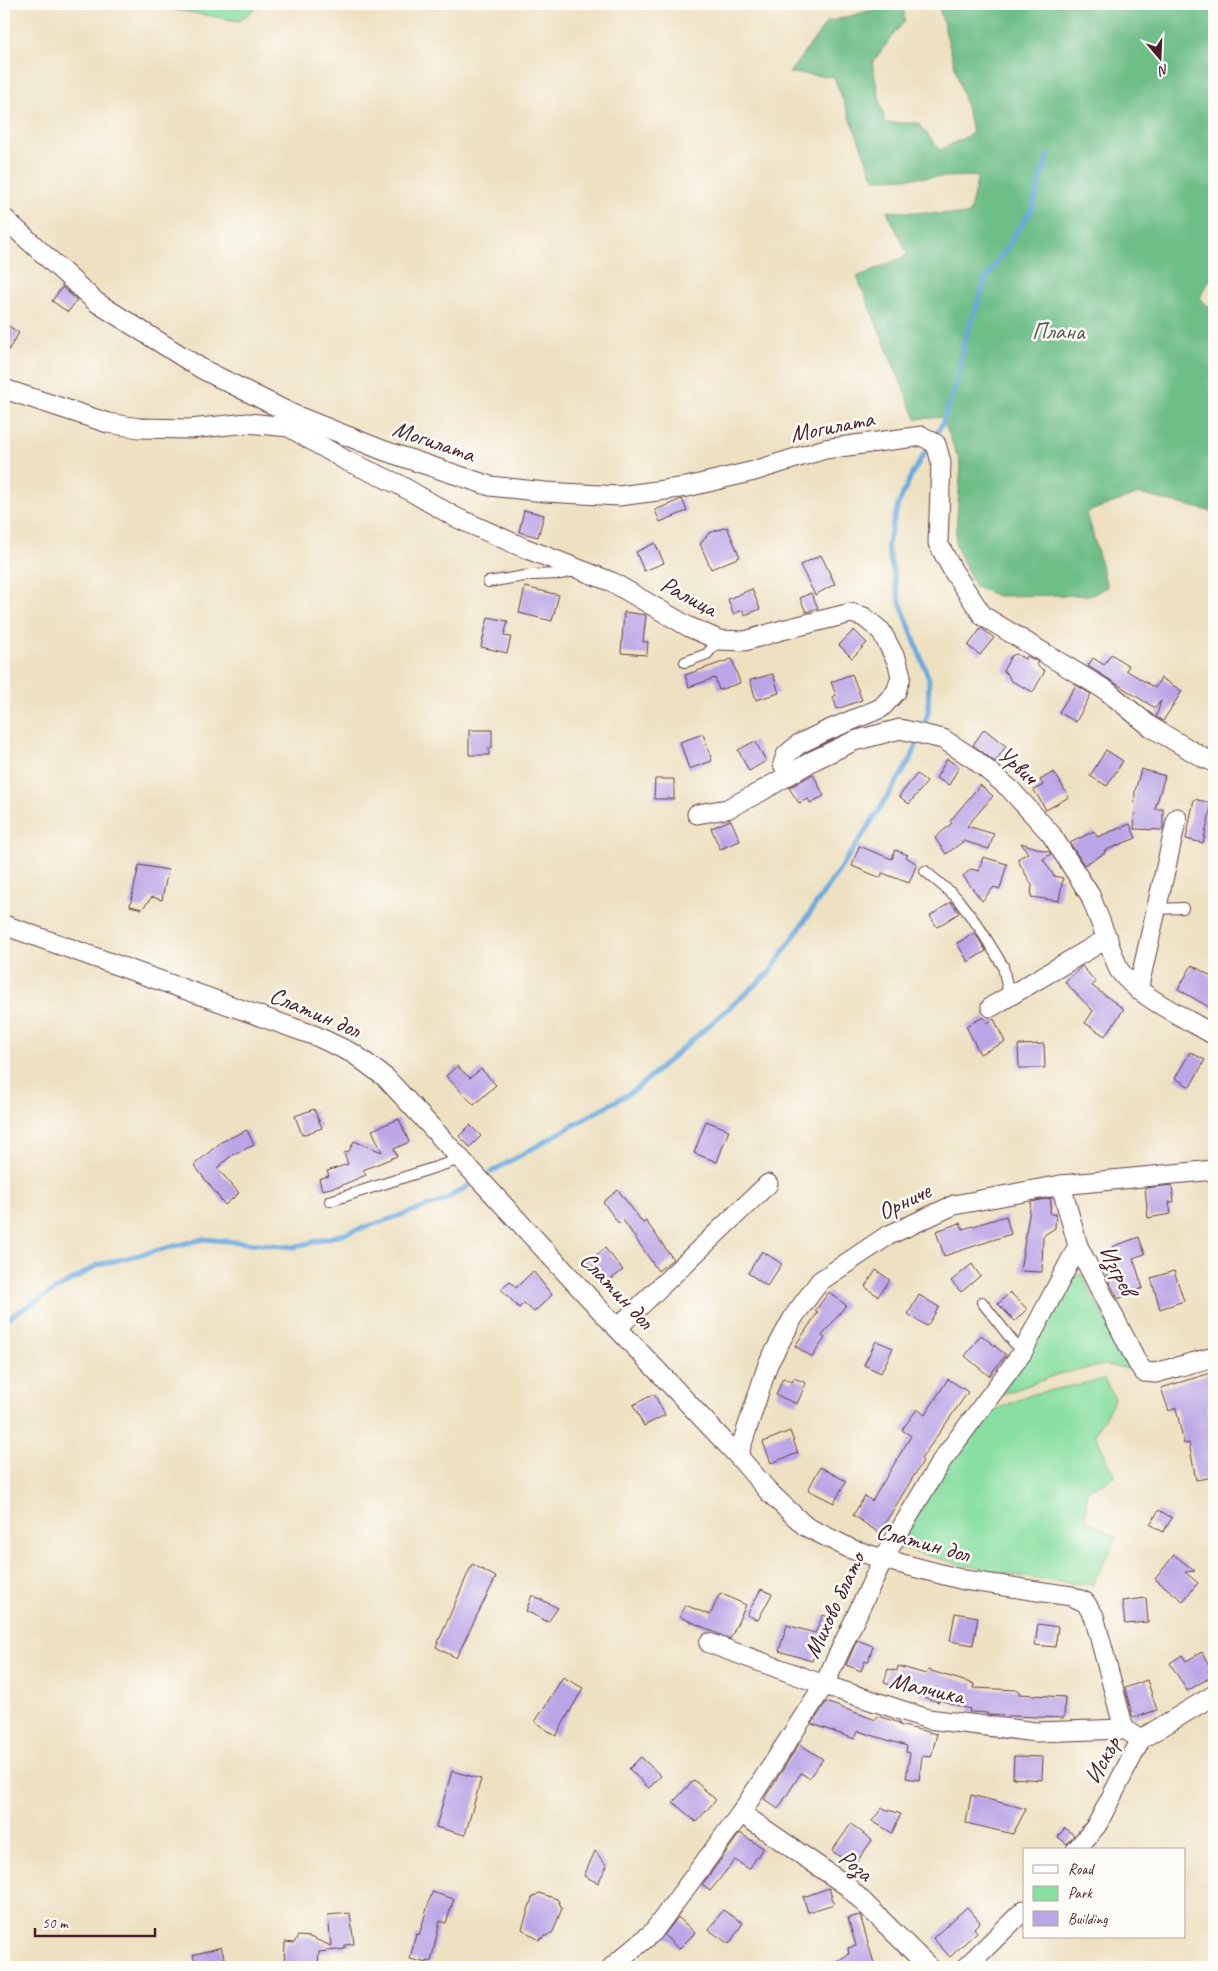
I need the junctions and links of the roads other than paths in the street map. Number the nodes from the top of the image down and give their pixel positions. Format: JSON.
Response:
{"nodes":[{"id":1,"x":4,"y":218,"type":"edge"},
{"id":2,"x":4,"y":389,"type":"edge"},
{"id":3,"x":291,"y":421,"type":"junction"},
{"id":4,"x":581,"y":570,"type":"junction"},
{"id":5,"x":488,"y":582,"type":"dead end"},
{"id":6,"x":719,"y":640,"type":"junction"},
{"id":7,"x":685,"y":662,"type":"dead end"},
{"id":8,"x":1214,"y":762,"type":"edge"},
{"id":9,"x":789,"y":774,"type":"junction"},
{"id":10,"x":697,"y":814,"type":"dead end"},
{"id":11,"x":1177,"y":818,"type":"dead end"},
{"id":12,"x":926,"y":872,"type":"dead end"},
{"id":13,"x":1183,"y":908,"type":"dead end"},
{"id":14,"x":1156,"y":909,"type":"junction"},
{"id":15,"x":4,"y":925,"type":"edge"},
{"id":16,"x":1108,"y":938,"type":"junction"},
{"id":17,"x":1138,"y":990,"type":"junction"},
{"id":18,"x":1009,"y":996,"type":"junction"},
{"id":19,"x":991,"y":1007,"type":"dead end"},
{"id":20,"x":1214,"y":1036,"type":"edge"},
{"id":21,"x":461,"y":1159,"type":"junction"},
{"id":22,"x":1214,"y":1170,"type":"edge"},
{"id":23,"x":768,"y":1184,"type":"dead end"},
{"id":24,"x":1061,"y":1185,"type":"junction"},
{"id":25,"x":330,"y":1201,"type":"dead end"},
{"id":26,"x":1078,"y":1246,"type":"junction"},
{"id":27,"x":982,"y":1302,"type":"dead end"},
{"id":28,"x":617,"y":1328,"type":"junction"},
{"id":29,"x":1022,"y":1353,"type":"junction"},
{"id":30,"x":1214,"y":1357,"type":"edge"},
{"id":31,"x":738,"y":1456,"type":"junction"},
{"id":32,"x":883,"y":1559,"type":"junction"},
{"id":33,"x":709,"y":1643,"type":"dead end"},
{"id":34,"x":824,"y":1685,"type":"junction"},
{"id":35,"x":1214,"y":1695,"type":"edge"},
{"id":36,"x":1124,"y":1729,"type":"junction"},
{"id":37,"x":1141,"y":1739,"type":"junction"},
{"id":38,"x":742,"y":1813,"type":"junction"},
{"id":39,"x":1078,"y":1848,"type":"edge"},
{"id":40,"x":1023,"y":1911,"type":"edge"},
{"id":41,"x":612,"y":1967,"type":"edge"},
{"id":42,"x":929,"y":1967,"type":"edge"},
{"id":43,"x":966,"y":1967,"type":"edge"}],
"edges":[{"from":1,"to":3,"type":"street"},
{"from":2,"to":3,"type":"street"},
{"from":3,"to":4,"type":"street","name":"Ралица"},
{"from":3,"to":8,"type":"street","name":"Могилата"},
{"from":4,"to":5,"type":"lane"},
{"from":4,"to":6,"type":"street","name":"Ралица"},
{"from":6,"to":7,"type":"lane"},
{"from":6,"to":9,"type":"street","name":"Ралица"},
{"from":9,"to":10,"type":"street","name":"Урвич"},
{"from":9,"to":16,"type":"street","name":"Урвич"},
{"from":11,"to":14,"type":"street"},
{"from":12,"to":18,"type":"lane"},
{"from":13,"to":14,"type":"lane"},
{"from":14,"to":17,"type":"street"},
{"from":15,"to":21,"type":"street","name":"Слатин дол"},
{"from":16,"to":17,"type":"street","name":"Урвич"},
{"from":16,"to":18,"type":"street"},
{"from":17,"to":20,"type":"street","name":"Урвич"},
{"from":18,"to":19,"type":"street"},
{"from":21,"to":25,"type":"lane"},
{"from":21,"to":28,"type":"street","name":"Слатин дол"},
{"from":22,"to":24,"type":"street","name":"Орниче"},
{"from":23,"to":28,"type":"street"},
{"from":24,"to":26,"type":"street","name":"Изгрев"},
{"from":24,"to":31,"type":"street","name":"Орниче"},
{"from":26,"to":29,"type":"street","name":"Михово блато"},
{"from":26,"to":30,"type":"street","name":"Изгрев"},
{"from":27,"to":29,"type":"lane"},
{"from":28,"to":31,"type":"street","name":"Слатин дол"},
{"from":29,"to":32,"type":"street","name":"Михово блато"},
{"from":31,"to":32,"type":"street","name":"Слатин дол"},
{"from":32,"to":34,"type":"street","name":"Михово блато"},
{"from":32,"to":36,"type":"street","name":"Слатин дол"},
{"from":33,"to":34,"type":"street","name":"Малчика"},
{"from":34,"to":36,"type":"street","name":"Малчика"},
{"from":34,"to":38,"type":"street","name":"Михово блато"},
{"from":35,"to":37,"type":"street","name":"Искър"},
{"from":36,"to":37,"type":"street"},
{"from":37,"to":39,"type":"street","name":"Искър"},
{"from":38,"to":41,"type":"street","name":"Михово блато"},
{"from":38,"to":42,"type":"street","name":"Роза"},
{"from":40,"to":43,"type":"street"}]}
